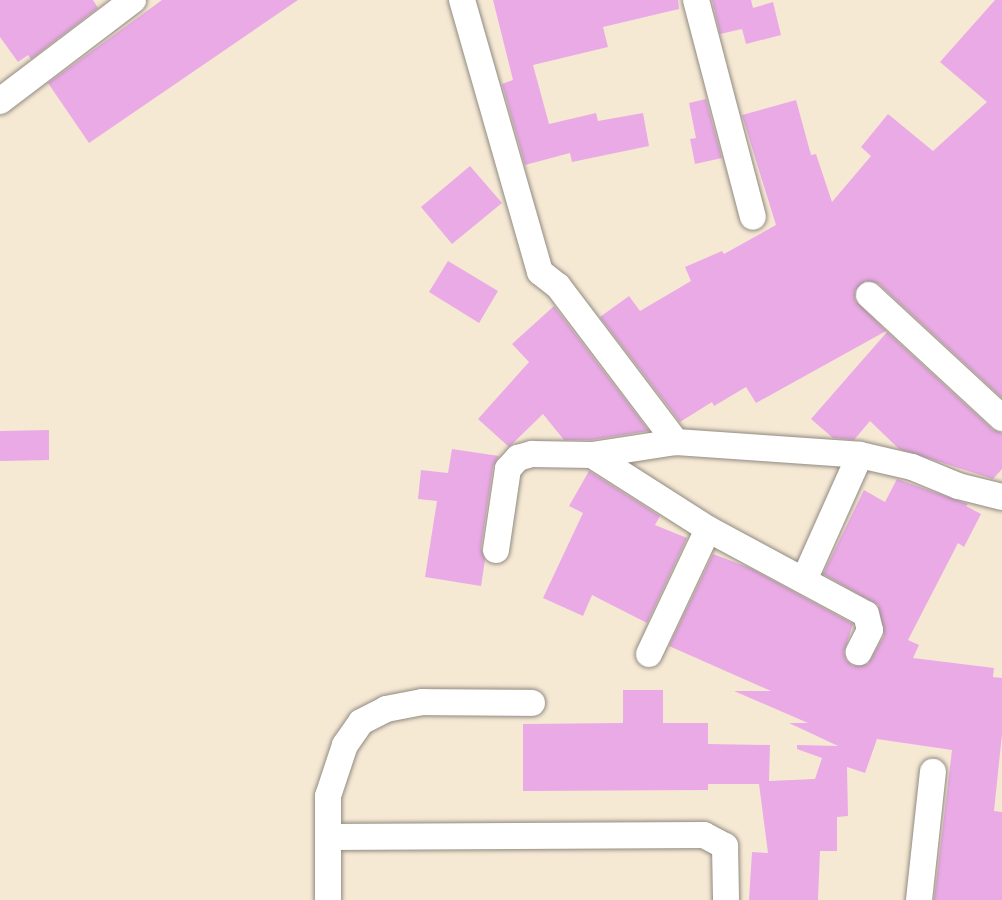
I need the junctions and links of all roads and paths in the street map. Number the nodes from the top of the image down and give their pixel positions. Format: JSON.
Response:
{"nodes":[{"id":1,"x":133,"y":0,"type":"edge"},
{"id":2,"x":462,"y":0,"type":"edge"},
{"id":3,"x":696,"y":0,"type":"edge"},
{"id":4,"x":0,"y":101,"type":"edge"},
{"id":5,"x":753,"y":217,"type":"dead end"},
{"id":6,"x":869,"y":295,"type":"dead end"},
{"id":7,"x":1002,"y":418,"type":"edge"},
{"id":8,"x":676,"y":442,"type":"junction"},
{"id":9,"x":592,"y":455,"type":"junction"},
{"id":10,"x":860,"y":455,"type":"junction"},
{"id":11,"x":1002,"y":497,"type":"edge"},
{"id":12,"x":708,"y":529,"type":"junction"},
{"id":13,"x":496,"y":550,"type":"dead end"},
{"id":14,"x":804,"y":580,"type":"junction"},
{"id":15,"x":860,"y":652,"type":"dead end"},
{"id":16,"x":649,"y":654,"type":"dead end"},
{"id":17,"x":532,"y":703,"type":"dead end"},
{"id":18,"x":933,"y":772,"type":"dead end"},
{"id":19,"x":328,"y":837,"type":"junction"},
{"id":20,"x":328,"y":900,"type":"edge"},
{"id":21,"x":726,"y":900,"type":"edge"},
{"id":22,"x":919,"y":900,"type":"edge"}],
"edges":[{"from":1,"to":4,"type":"street"},
{"from":2,"to":8,"type":"street"},
{"from":3,"to":5,"type":"street"},
{"from":6,"to":7,"type":"street"},
{"from":8,"to":9,"type":"street"},
{"from":8,"to":10,"type":"street"},
{"from":9,"to":12,"type":"street"},
{"from":9,"to":13,"type":"street"},
{"from":10,"to":11,"type":"street"},
{"from":10,"to":14,"type":"street"},
{"from":12,"to":14,"type":"street"},
{"from":12,"to":16,"type":"street"},
{"from":14,"to":15,"type":"street"},
{"from":17,"to":19,"type":"street"},
{"from":18,"to":22,"type":"street"},
{"from":19,"to":20,"type":"street"},
{"from":19,"to":21,"type":"street"}]}
